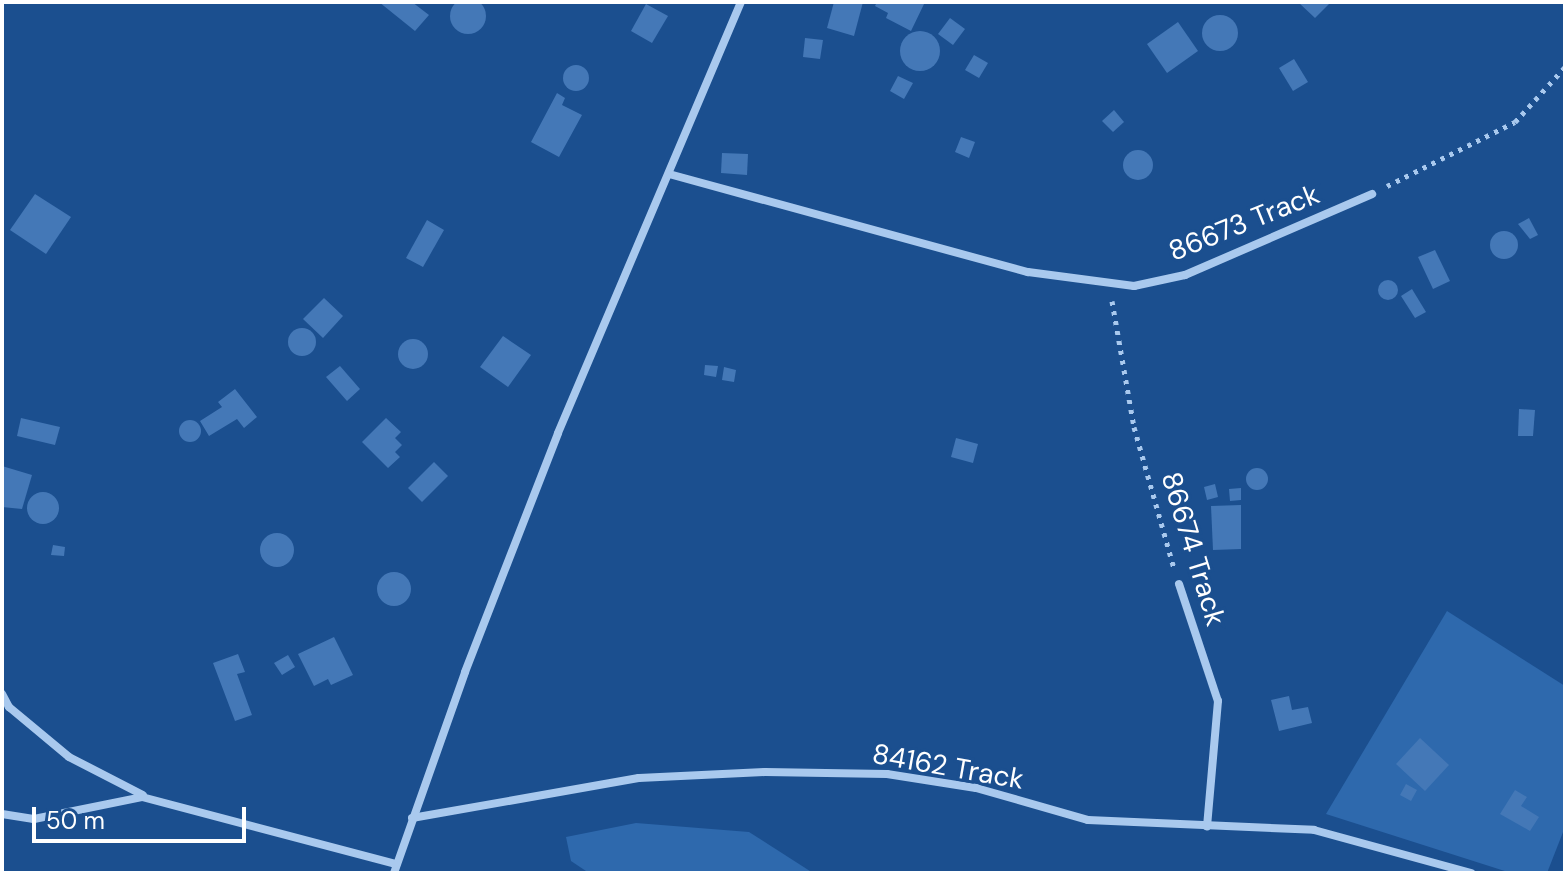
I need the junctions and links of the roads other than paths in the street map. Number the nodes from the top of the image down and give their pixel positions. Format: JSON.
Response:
{"nodes":[{"id":1,"x":741,"y":2,"type":"edge"},
{"id":2,"x":669,"y":174,"type":"junction"},
{"id":3,"x":1372,"y":194,"type":"road end"},
{"id":4,"x":1179,"y":584,"type":"road end"},
{"id":5,"x":2,"y":694,"type":"edge"},
{"id":6,"x":147,"y":797,"type":"junction"},
{"id":7,"x":2,"y":814,"type":"edge"},
{"id":8,"x":412,"y":818,"type":"junction"},
{"id":9,"x":1207,"y":827,"type":"junction"},
{"id":10,"x":395,"y":868,"type":"edge"},
{"id":11,"x":1471,"y":873,"type":"edge"}],
"edges":[{"from":1,"to":2,"type":"street"},
{"from":2,"to":3,"type":"street","name":"86673 Track"},
{"from":2,"to":8,"type":"street"},
{"from":4,"to":9,"type":"street","name":"86674 Track"},
{"from":5,"to":6,"type":"street"},
{"from":6,"to":7,"type":"street"},
{"from":6,"to":10,"type":"street"},
{"from":8,"to":9,"type":"street","name":"84162 Track"},
{"from":8,"to":10,"type":"street"},
{"from":9,"to":11,"type":"street","name":"84162 Track"}]}
